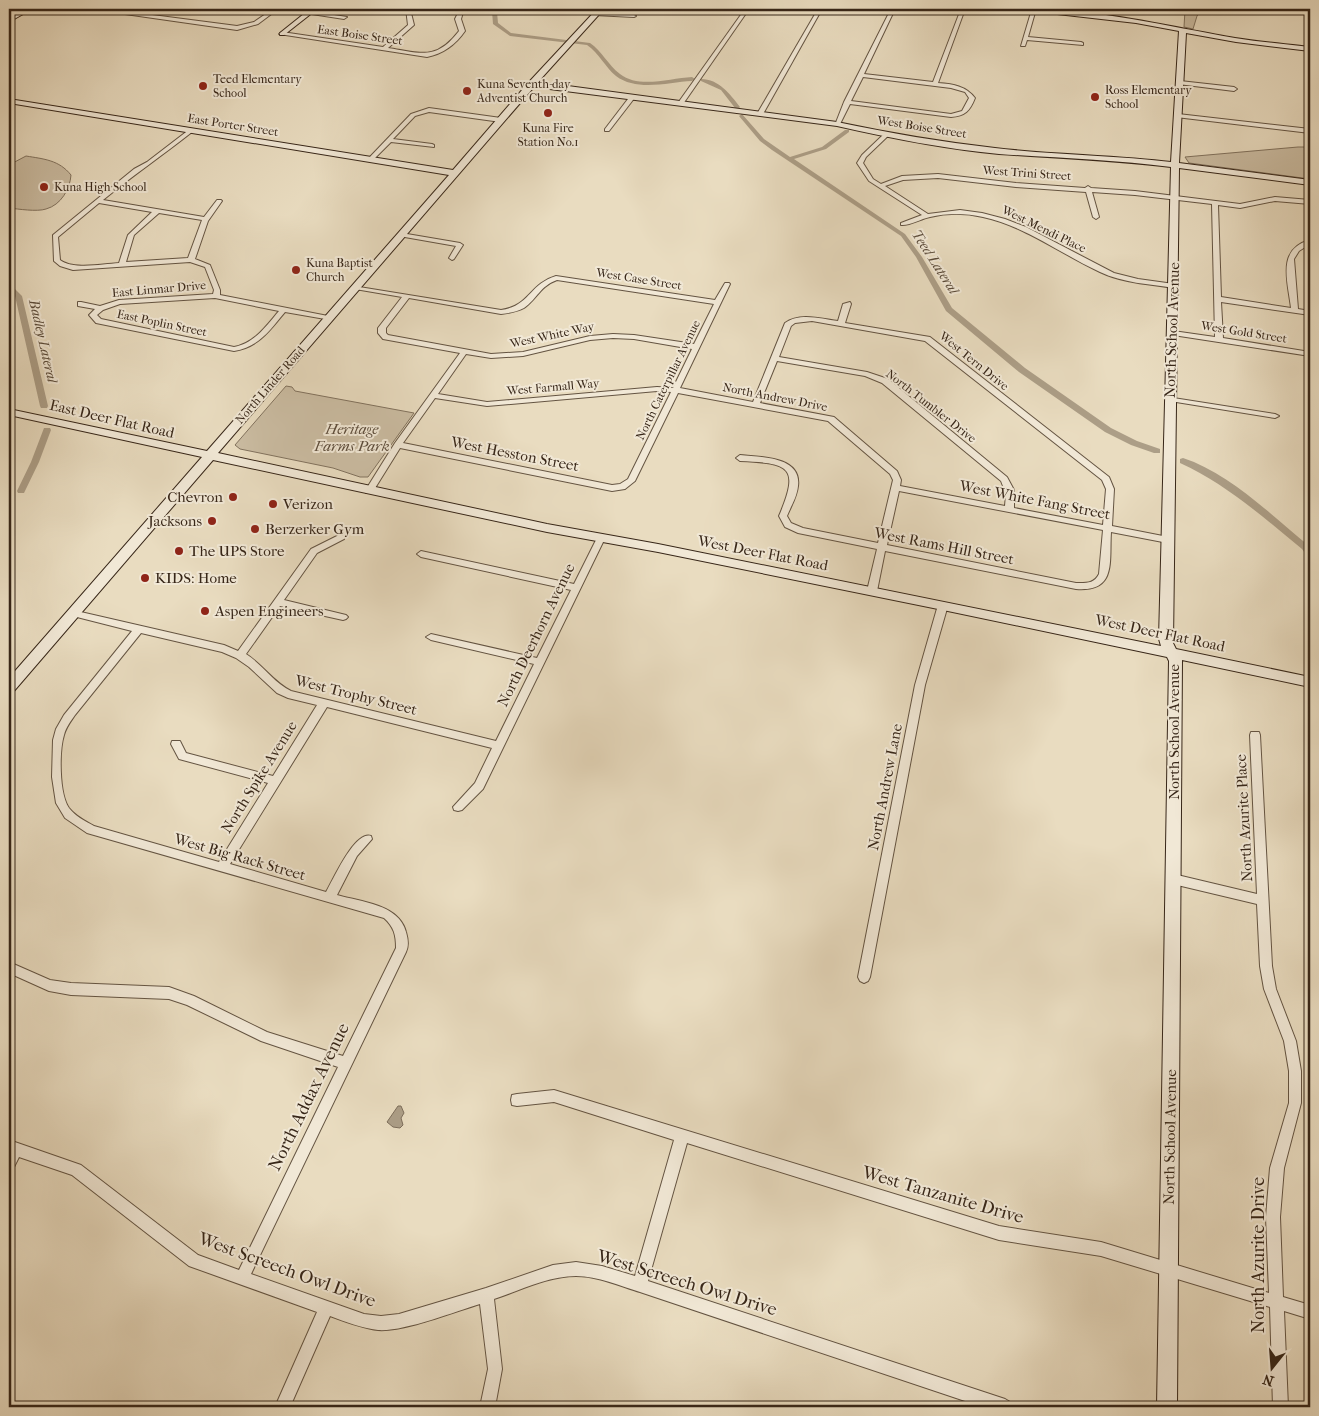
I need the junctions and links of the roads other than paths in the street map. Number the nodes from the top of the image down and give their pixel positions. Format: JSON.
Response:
{"nodes":[{"id":1,"x":29,"y":9,"type":"edge"},
{"id":2,"x":97,"y":9,"type":"edge"},
{"id":3,"x":276,"y":9,"type":"edge"},
{"id":4,"x":286,"y":9,"type":"edge"},
{"id":5,"x":408,"y":9,"type":"edge"},
{"id":6,"x":462,"y":9,"type":"edge"},
{"id":7,"x":747,"y":9,"type":"edge"},
{"id":8,"x":820,"y":9,"type":"edge"},
{"id":9,"x":893,"y":9,"type":"edge"},
{"id":10,"x":964,"y":9,"type":"edge"},
{"id":11,"x":1032,"y":9,"type":"edge"},
{"id":12,"x":312,"y":10,"type":"edge"},
{"id":13,"x":599,"y":11,"type":"edge"},
{"id":14,"x":344,"y":16,"type":"dead end"},
{"id":15,"x":634,"y":16,"type":"dead end"},
{"id":16,"x":9,"y":20,"type":"edge"},
{"id":17,"x":1183,"y":30,"type":"junction"},
{"id":18,"x":282,"y":34,"type":"joint"},
{"id":19,"x":1026,"y":38,"type":"junction"},
{"id":20,"x":1081,"y":44,"type":"dead end"},
{"id":21,"x":1024,"y":45,"type":"dead end"},
{"id":22,"x":384,"y":49,"type":"junction"},
{"id":23,"x":1310,"y":49,"type":"edge"},
{"id":24,"x":860,"y":75,"type":"junction"},
{"id":25,"x":1180,"y":83,"type":"junction"},
{"id":26,"x":532,"y":84,"type":"junction"},
{"id":27,"x":935,"y":84,"type":"junction"},
{"id":28,"x":1234,"y":89,"type":"dead end"},
{"id":29,"x":632,"y":96,"type":"junction"},
{"id":30,"x":9,"y":101,"type":"edge"},
{"id":31,"x":847,"y":102,"type":"junction"},
{"id":32,"x":681,"y":103,"type":"junction"},
{"id":33,"x":760,"y":114,"type":"junction"},
{"id":34,"x":1252,"y":115,"type":"dead end"},
{"id":35,"x":1178,"y":116,"type":"junction"},
{"id":36,"x":501,"y":120,"type":"junction"},
{"id":37,"x":836,"y":124,"type":"junction"},
{"id":38,"x":1253,"y":125,"type":"junction"},
{"id":39,"x":607,"y":130,"type":"dead end"},
{"id":40,"x":190,"y":131,"type":"junction"},
{"id":41,"x":1310,"y":131,"type":"edge"},
{"id":42,"x":886,"y":135,"type":"junction"},
{"id":43,"x":389,"y":140,"type":"junction"},
{"id":44,"x":432,"y":146,"type":"dead end"},
{"id":45,"x":370,"y":160,"type":"junction"},
{"id":46,"x":1175,"y":165,"type":"junction"},
{"id":47,"x":454,"y":173,"type":"junction"},
{"id":48,"x":1310,"y":183,"type":"edge"},
{"id":49,"x":880,"y":186,"type":"junction"},
{"id":50,"x":1088,"y":188,"type":"junction"},
{"id":51,"x":1174,"y":198,"type":"junction"},
{"id":52,"x":98,"y":201,"type":"junction"},
{"id":53,"x":219,"y":201,"type":"dead end"},
{"id":54,"x":1310,"y":202,"type":"edge"},
{"id":55,"x":1215,"y":203,"type":"junction"},
{"id":56,"x":157,"y":211,"type":"junction"},
{"id":57,"x":927,"y":216,"type":"junction"},
{"id":58,"x":1096,"y":217,"type":"dead end"},
{"id":59,"x":206,"y":219,"type":"junction"},
{"id":60,"x":903,"y":224,"type":"dead end"},
{"id":61,"x":401,"y":235,"type":"junction"},
{"id":62,"x":1310,"y":242,"type":"edge"},
{"id":63,"x":452,"y":258,"type":"dead end"},
{"id":64,"x":191,"y":260,"type":"junction"},
{"id":65,"x":122,"y":265,"type":"junction"},
{"id":66,"x":727,"y":284,"type":"dead end"},
{"id":67,"x":1174,"y":286,"type":"junction"},
{"id":68,"x":355,"y":287,"type":"junction"},
{"id":69,"x":216,"y":296,"type":"junction"},
{"id":70,"x":407,"y":296,"type":"junction"},
{"id":71,"x":1218,"y":299,"type":"junction"},
{"id":72,"x":718,"y":303,"type":"junction"},
{"id":73,"x":81,"y":304,"type":"dead end"},
{"id":74,"x":847,"y":304,"type":"dead end"},
{"id":75,"x":100,"y":308,"type":"junction"},
{"id":76,"x":284,"y":309,"type":"junction"},
{"id":77,"x":1294,"y":310,"type":"junction"},
{"id":78,"x":1310,"y":313,"type":"edge"},
{"id":79,"x":328,"y":318,"type":"junction"},
{"id":80,"x":840,"y":323,"type":"junction"},
{"id":81,"x":1173,"y":333,"type":"junction"},
{"id":82,"x":1219,"y":340,"type":"junction"},
{"id":83,"x":696,"y":347,"type":"junction"},
{"id":84,"x":464,"y":352,"type":"junction"},
{"id":85,"x":1310,"y":354,"type":"edge"},
{"id":86,"x":774,"y":358,"type":"junction"},
{"id":87,"x":676,"y":390,"type":"junction"},
{"id":88,"x":433,"y":396,"type":"junction"},
{"id":89,"x":1170,"y":399,"type":"junction"},
{"id":90,"x":756,"y":404,"type":"junction"},
{"id":91,"x":9,"y":412,"type":"edge"},
{"id":92,"x":1275,"y":416,"type":"dead end"},
{"id":93,"x":398,"y":445,"type":"junction"},
{"id":94,"x":208,"y":456,"type":"junction"},
{"id":95,"x":740,"y":458,"type":"dead end"},
{"id":96,"x":627,"y":485,"type":"joint"},
{"id":97,"x":896,"y":488,"type":"junction"},
{"id":98,"x":369,"y":491,"type":"junction"},
{"id":99,"x":1008,"y":509,"type":"junction"},
{"id":100,"x":1107,"y":528,"type":"junction"},
{"id":101,"x":341,"y":536,"type":"dead end"},
{"id":102,"x":601,"y":538,"type":"junction"},
{"id":103,"x":1168,"y":540,"type":"junction"},
{"id":104,"x":882,"y":547,"type":"junction"},
{"id":105,"x":421,"y":554,"type":"dead end"},
{"id":106,"x":576,"y":588,"type":"junction"},
{"id":107,"x":872,"y":591,"type":"junction"},
{"id":108,"x":277,"y":602,"type":"junction"},
{"id":109,"x":943,"y":605,"type":"junction"},
{"id":110,"x":72,"y":613,"type":"junction"},
{"id":111,"x":344,"y":617,"type":"dead end"},
{"id":112,"x":139,"y":629,"type":"junction"},
{"id":113,"x":431,"y":637,"type":"dead end"},
{"id":114,"x":1170,"y":652,"type":"junction"},
{"id":115,"x":240,"y":655,"type":"junction"},
{"id":116,"x":539,"y":662,"type":"junction"},
{"id":117,"x":1310,"y":682,"type":"edge"},
{"id":118,"x":9,"y":687,"type":"edge"},
{"id":119,"x":324,"y":703,"type":"junction"},
{"id":120,"x":1255,"y":735,"type":"dead end"},
{"id":121,"x":176,"y":744,"type":"dead end"},
{"id":122,"x":499,"y":746,"type":"junction"},
{"id":123,"x":276,"y":781,"type":"junction"},
{"id":124,"x":458,"y":807,"type":"dead end"},
{"id":125,"x":367,"y":839,"type":"dead end"},
{"id":126,"x":222,"y":867,"type":"junction"},
{"id":127,"x":1173,"y":879,"type":"junction"},
{"id":128,"x":329,"y":898,"type":"junction"},
{"id":129,"x":1263,"y":900,"type":"junction"},
{"id":130,"x":402,"y":931,"type":"joint"},
{"id":131,"x":9,"y":967,"type":"edge"},
{"id":132,"x":864,"y":977,"type":"dead end"},
{"id":133,"x":346,"y":1063,"type":"junction"},
{"id":134,"x":517,"y":1100,"type":"dead end"},
{"id":135,"x":682,"y":1136,"type":"junction"},
{"id":136,"x":13,"y":1148,"type":"edge"},
{"id":137,"x":9,"y":1162,"type":"edge"},
{"id":138,"x":1169,"y":1269,"type":"junction"},
{"id":139,"x":242,"y":1278,"type":"junction"},
{"id":140,"x":640,"y":1285,"type":"junction"},
{"id":141,"x":486,"y":1295,"type":"junction"},
{"id":142,"x":1276,"y":1302,"type":"junction"},
{"id":143,"x":326,"y":1308,"type":"junction"},
{"id":144,"x":1310,"y":1312,"type":"edge"},
{"id":145,"x":282,"y":1407,"type":"edge"},
{"id":146,"x":488,"y":1407,"type":"edge"},
{"id":147,"x":1005,"y":1407,"type":"edge"},
{"id":148,"x":1167,"y":1407,"type":"edge"},
{"id":149,"x":1281,"y":1407,"type":"edge"}],
"edges":[{"from":1,"to":16,"type":"street"},
{"from":2,"to":3,"type":"street"},
{"from":4,"to":12,"type":"street"},
{"from":5,"to":22,"type":"street"},
{"from":6,"to":22,"type":"street","name":"East Boise Street"},
{"from":7,"to":32,"type":"street"},
{"from":8,"to":33,"type":"street"},
{"from":9,"to":24,"type":"street"},
{"from":10,"to":27,"type":"street"},
{"from":11,"to":17,"type":"street"},
{"from":11,"to":19,"type":"street"},
{"from":12,"to":14,"type":"street"},
{"from":12,"to":18,"type":"street"},
{"from":13,"to":15,"type":"street"},
{"from":13,"to":26,"type":"street","name":"North Linder Road"},
{"from":17,"to":23,"type":"street"},
{"from":17,"to":25,"type":"street","name":"North School Avenue"},
{"from":18,"to":22,"type":"street","name":"East Boise Street"},
{"from":19,"to":20,"type":"street"},
{"from":19,"to":21,"type":"street"},
{"from":24,"to":27,"type":"street"},
{"from":24,"to":31,"type":"street"},
{"from":25,"to":28,"type":"street"},
{"from":25,"to":35,"type":"street","name":"North School Avenue"},
{"from":26,"to":29,"type":"street","name":"West Boise Street"},
{"from":26,"to":36,"type":"street","name":"North Linder Road"},
{"from":27,"to":31,"type":"street"},
{"from":29,"to":32,"type":"street","name":"West Boise Street"},
{"from":29,"to":39,"type":"street"},
{"from":30,"to":40,"type":"street","name":"East Porter Street"},
{"from":31,"to":37,"type":"street"},
{"from":32,"to":33,"type":"street","name":"West Boise Street"},
{"from":33,"to":37,"type":"street","name":"West Boise Street"},
{"from":34,"to":38,"type":"street"},
{"from":35,"to":38,"type":"street"},
{"from":35,"to":46,"type":"street","name":"North School Avenue"},
{"from":36,"to":43,"type":"street"},
{"from":36,"to":47,"type":"street","name":"North Linder Road"},
{"from":37,"to":42,"type":"street","name":"West Boise Street"},
{"from":38,"to":41,"type":"street"},
{"from":40,"to":45,"type":"street","name":"East Porter Street"},
{"from":40,"to":52,"type":"street"},
{"from":42,"to":46,"type":"street","name":"West Boise Street"},
{"from":42,"to":49,"type":"street"},
{"from":43,"to":44,"type":"street"},
{"from":43,"to":45,"type":"street"},
{"from":45,"to":47,"type":"street","name":"East Porter Street"},
{"from":46,"to":48,"type":"street","name":"West Boise Street"},
{"from":46,"to":51,"type":"street","name":"North School Avenue"},
{"from":47,"to":61,"type":"street","name":"North Linder Road"},
{"from":49,"to":50,"type":"street","name":"West Trini Street"},
{"from":49,"to":57,"type":"street"},
{"from":50,"to":51,"type":"street","name":"West Trini Street"},
{"from":50,"to":58,"type":"street"},
{"from":51,"to":55,"type":"street","name":"West Trini Street"},
{"from":51,"to":67,"type":"street","name":"North School Avenue"},
{"from":52,"to":56,"type":"street"},
{"from":52,"to":65,"type":"street"},
{"from":53,"to":59,"type":"street"},
{"from":54,"to":55,"type":"street","name":"West Trini Street"},
{"from":55,"to":71,"type":"street"},
{"from":56,"to":59,"type":"street"},
{"from":56,"to":65,"type":"street"},
{"from":57,"to":60,"type":"street","name":"West Mendi Place"},
{"from":57,"to":67,"type":"street","name":"West Mendi Place"},
{"from":59,"to":64,"type":"street"},
{"from":61,"to":63,"type":"street"},
{"from":61,"to":68,"type":"street","name":"North Linder Road"},
{"from":62,"to":77,"type":"street"},
{"from":64,"to":65,"type":"street"},
{"from":64,"to":69,"type":"street"},
{"from":66,"to":72,"type":"street","name":"North Caterpillar Avenue"},
{"from":67,"to":81,"type":"street","name":"North School Avenue"},
{"from":68,"to":70,"type":"street"},
{"from":68,"to":79,"type":"street","name":"North Linder Road"},
{"from":69,"to":75,"type":"street","name":"East Linmar Drive"},
{"from":69,"to":76,"type":"street","name":"East Linmar Drive"},
{"from":70,"to":72,"type":"street","name":"West Case Street"},
{"from":70,"to":84,"type":"street","name":"West White Way"},
{"from":71,"to":77,"type":"street"},
{"from":71,"to":82,"type":"street"},
{"from":72,"to":83,"type":"street","name":"North Caterpillar Avenue"},
{"from":73,"to":75,"type":"street","name":"East Linmar Drive"},
{"from":74,"to":80,"type":"street"},
{"from":75,"to":76,"type":"street","name":"East Poplin Street"},
{"from":76,"to":79,"type":"street","name":"East Linmar Drive"},
{"from":77,"to":78,"type":"street"},
{"from":79,"to":94,"type":"main road","name":"North Linder Road"},
{"from":80,"to":86,"type":"street","name":"West Tern Drive"},
{"from":80,"to":100,"type":"street","name":"West Tern Drive"},
{"from":81,"to":82,"type":"street","name":"West Gold Street"},
{"from":81,"to":89,"type":"street","name":"North School Avenue"},
{"from":82,"to":85,"type":"street","name":"West Gold Street"},
{"from":83,"to":84,"type":"street","name":"West White Way"},
{"from":83,"to":87,"type":"street","name":"North Caterpillar Avenue"},
{"from":84,"to":88,"type":"street"},
{"from":86,"to":90,"type":"street"},
{"from":86,"to":99,"type":"street","name":"North Tumbler Drive"},
{"from":87,"to":88,"type":"street","name":"West Farmall Way"},
{"from":87,"to":90,"type":"street","name":"North Andrew Drive"},
{"from":87,"to":96,"type":"street","name":"North Caterpillar Avenue"},
{"from":88,"to":93,"type":"street"},
{"from":89,"to":92,"type":"street"},
{"from":89,"to":103,"type":"street","name":"North School Avenue"},
{"from":90,"to":97,"type":"street","name":"North Andrew Drive"},
{"from":91,"to":94,"type":"main road","name":"East Deer Flat Road"},
{"from":93,"to":96,"type":"street","name":"West Hesston Street"},
{"from":93,"to":98,"type":"street"},
{"from":94,"to":98,"type":"street","name":"West Deer Flat Road"},
{"from":94,"to":110,"type":"street","name":"North Linder Road"},
{"from":95,"to":104,"type":"street","name":"West Rams Hill Street"},
{"from":97,"to":99,"type":"street","name":"West White Fang Street"},
{"from":97,"to":104,"type":"street"},
{"from":98,"to":102,"type":"street","name":"West Deer Flat Road"},
{"from":99,"to":100,"type":"street","name":"West White Fang Street"},
{"from":100,"to":103,"type":"street","name":"West White Fang Street"},
{"from":100,"to":104,"type":"street","name":"West Rams Hill Street"},
{"from":101,"to":108,"type":"street"},
{"from":102,"to":106,"type":"street","name":"North Deerhorn Avenue"},
{"from":102,"to":107,"type":"street","name":"West Deer Flat Road"},
{"from":103,"to":114,"type":"street","name":"North School Avenue"},
{"from":104,"to":107,"type":"street"},
{"from":105,"to":106,"type":"street"},
{"from":106,"to":116,"type":"street","name":"North Deerhorn Avenue"},
{"from":107,"to":109,"type":"street","name":"West Deer Flat Road"},
{"from":108,"to":111,"type":"street"},
{"from":108,"to":115,"type":"street"},
{"from":109,"to":114,"type":"street","name":"West Deer Flat Road"},
{"from":109,"to":132,"type":"street","name":"North Andrew Lane"},
{"from":110,"to":112,"type":"street","name":"West Trophy Street"},
{"from":110,"to":118,"type":"street","name":"North Linder Road"},
{"from":112,"to":115,"type":"street","name":"West Trophy Street"},
{"from":112,"to":126,"type":"street","name":"West Big Rack Street"},
{"from":113,"to":116,"type":"street"},
{"from":114,"to":117,"type":"street","name":"West Deer Flat Road"},
{"from":114,"to":127,"type":"street","name":"North School Avenue"},
{"from":115,"to":119,"type":"street","name":"West Trophy Street"},
{"from":116,"to":122,"type":"street","name":"North Deerhorn Avenue"},
{"from":119,"to":122,"type":"street","name":"West Trophy Street"},
{"from":119,"to":123,"type":"street","name":"North Spike Avenue"},
{"from":120,"to":129,"type":"street","name":"North Azurite Place"},
{"from":121,"to":123,"type":"street"},
{"from":122,"to":124,"type":"street","name":"North Deerhorn Avenue"},
{"from":123,"to":126,"type":"street","name":"North Spike Avenue"},
{"from":125,"to":128,"type":"street"},
{"from":126,"to":128,"type":"street","name":"West Big Rack Street"},
{"from":127,"to":129,"type":"street"},
{"from":127,"to":138,"type":"street","name":"North School Avenue"},
{"from":128,"to":130,"type":"street","name":"West Big Rack Street"},
{"from":129,"to":142,"type":"street","name":"North Azurite Drive"},
{"from":130,"to":133,"type":"street","name":"North Addax Avenue"},
{"from":131,"to":133,"type":"street"},
{"from":133,"to":139,"type":"street","name":"North Addax Avenue"},
{"from":134,"to":135,"type":"street","name":"West Tanzanite Drive"},
{"from":135,"to":138,"type":"street","name":"West Tanzanite Drive"},
{"from":135,"to":140,"type":"street"},
{"from":136,"to":137,"type":"street"},
{"from":136,"to":139,"type":"street","name":"West Screech Owl Drive"},
{"from":138,"to":142,"type":"street","name":"West Tanzanite Drive"},
{"from":138,"to":148,"type":"street","name":"North School Avenue"},
{"from":139,"to":143,"type":"street","name":"West Screech Owl Drive"},
{"from":140,"to":141,"type":"street","name":"West Screech Owl Drive"},
{"from":140,"to":147,"type":"street","name":"West Screech Owl Drive"},
{"from":141,"to":143,"type":"street","name":"West Screech Owl Drive"},
{"from":141,"to":146,"type":"street"},
{"from":142,"to":144,"type":"street","name":"West Tanzanite Drive"},
{"from":142,"to":149,"type":"street","name":"North Azurite Drive"},
{"from":143,"to":145,"type":"street"}]}
